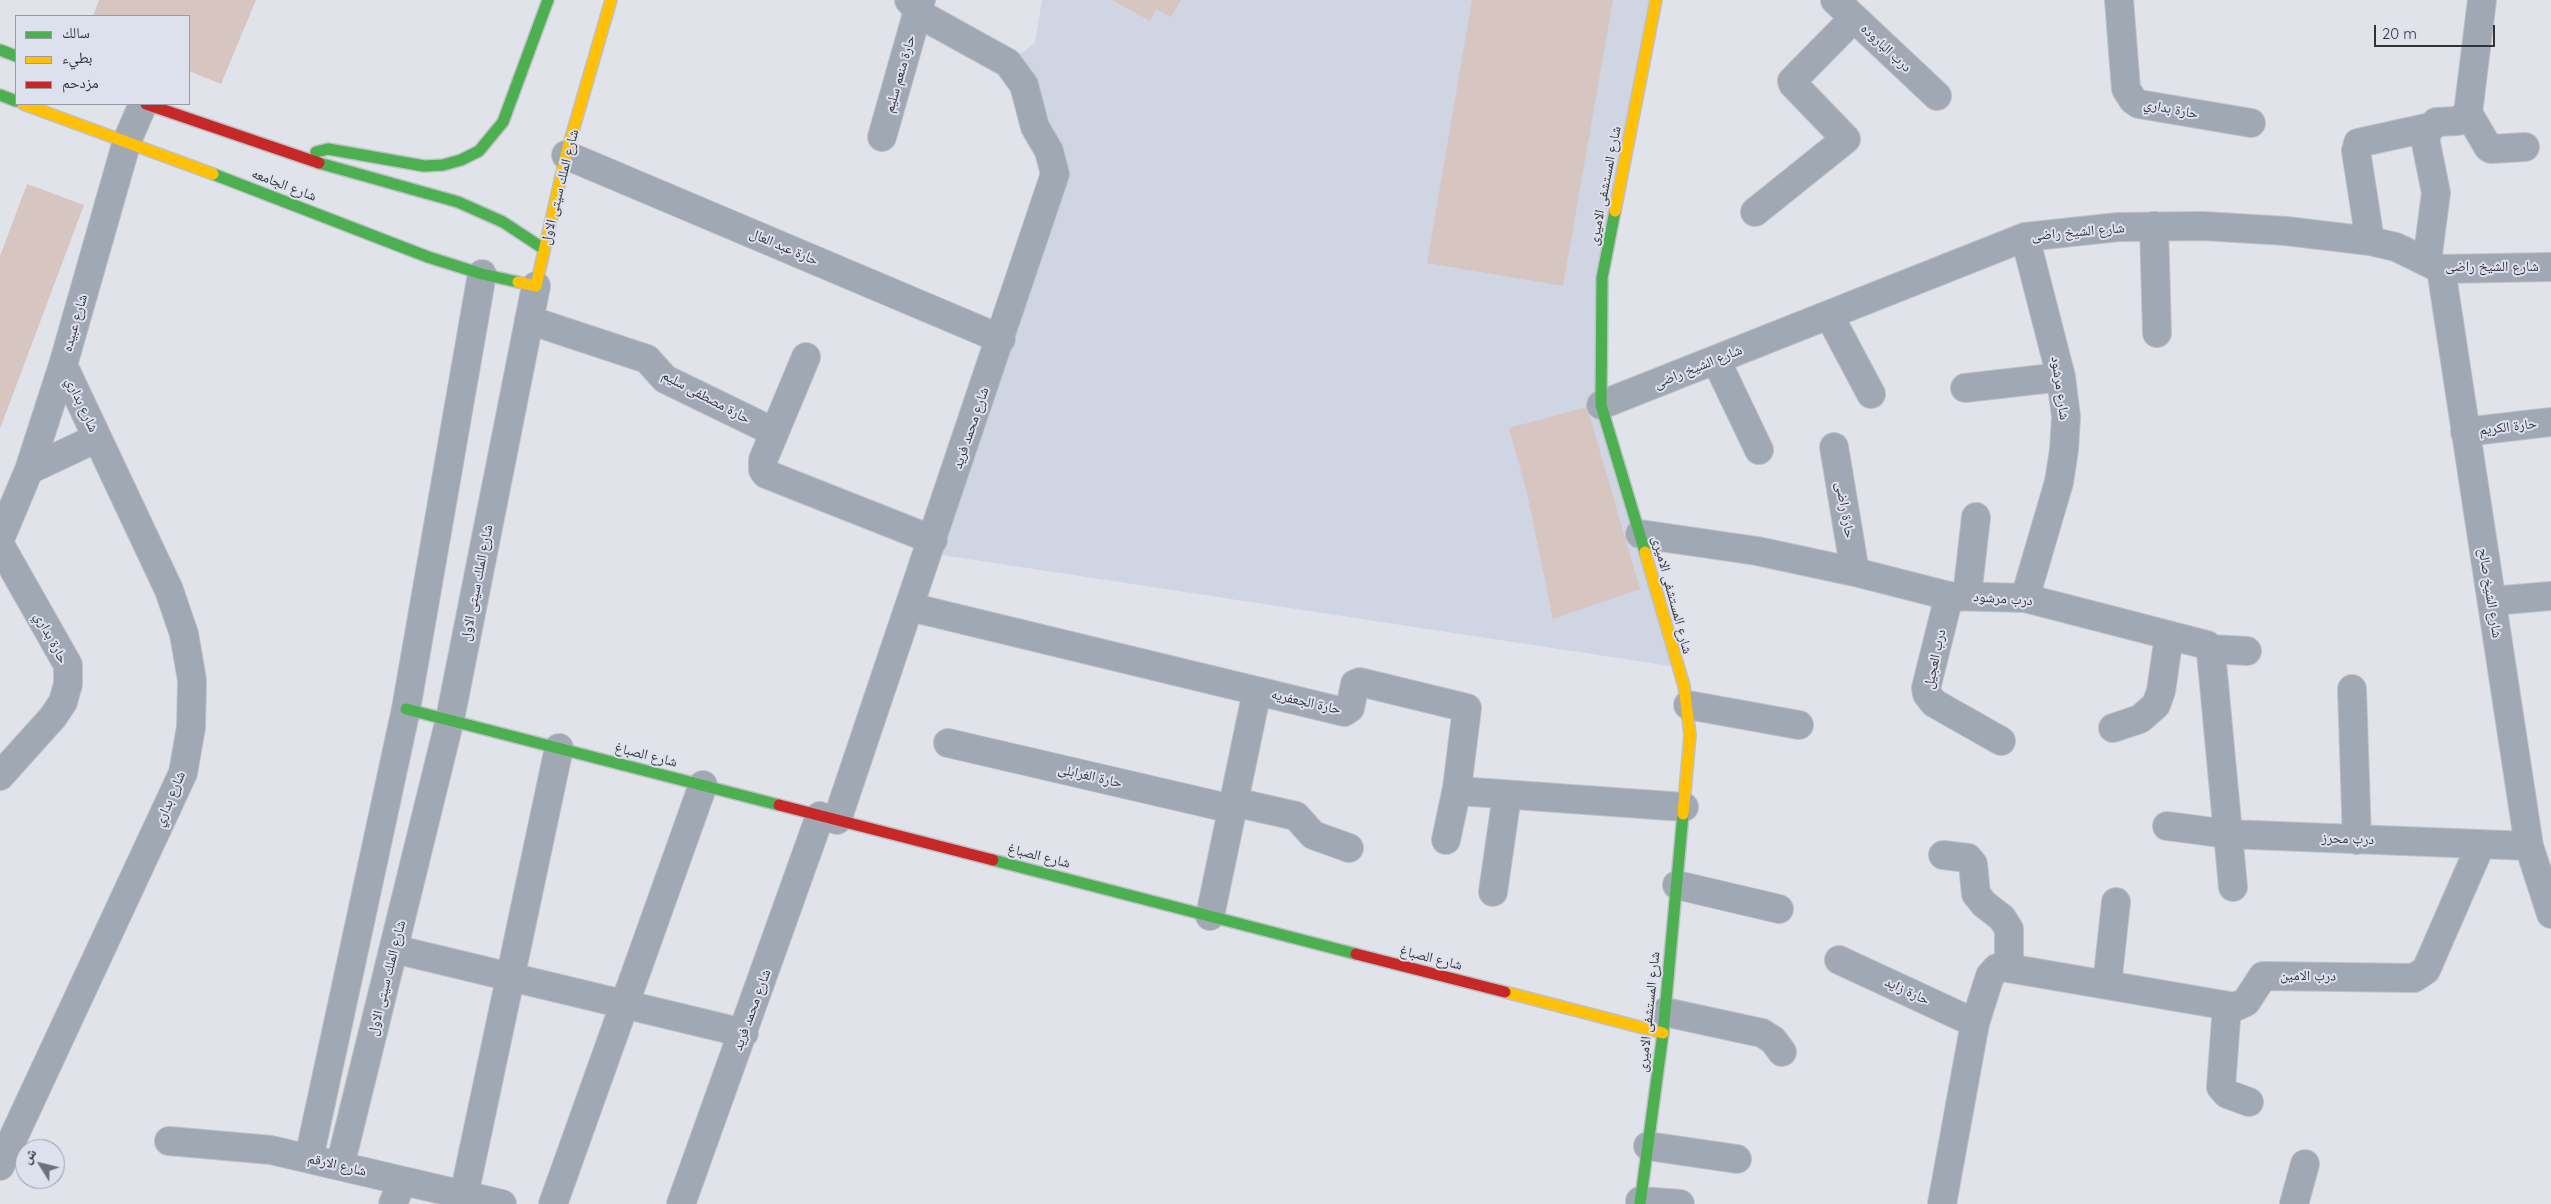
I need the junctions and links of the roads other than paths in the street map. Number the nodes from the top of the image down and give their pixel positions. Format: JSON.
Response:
{"nodes":[{"id":1,"x":548,"y":0,"type":"edge"},
{"id":2,"x":611,"y":0,"type":"edge"},
{"id":3,"x":1656,"y":0,"type":"edge"},
{"id":4,"x":1835,"y":0,"type":"edge"},
{"id":5,"x":2119,"y":0,"type":"edge"},
{"id":6,"x":2482,"y":0,"type":"edge"},
{"id":7,"x":916,"y":4,"type":"edge"},
{"id":8,"x":1854,"y":18,"type":"junction"},
{"id":9,"x":0,"y":50,"type":"edge"},
{"id":10,"x":15,"y":56,"type":"edge"},
{"id":11,"x":1937,"y":96,"type":"dead end"},
{"id":12,"x":21,"y":105,"type":"edge"},
{"id":13,"x":145,"y":105,"type":"edge"},
{"id":14,"x":148,"y":105,"type":"edge"},
{"id":15,"x":2468,"y":113,"type":"junction"},
{"id":16,"x":2251,"y":123,"type":"dead end"},
{"id":17,"x":2431,"y":126,"type":"junction"},
{"id":18,"x":882,"y":137,"type":"dead end"},
{"id":19,"x":127,"y":141,"type":"junction"},
{"id":20,"x":2525,"y":147,"type":"dead end"},
{"id":21,"x":566,"y":155,"type":"junction"},
{"id":22,"x":300,"y":158,"type":"junction"},
{"id":23,"x":1755,"y":212,"type":"dead end"},
{"id":24,"x":2154,"y":226,"type":"junction"},
{"id":25,"x":2025,"y":237,"type":"junction"},
{"id":26,"x":2370,"y":241,"type":"junction"},
{"id":27,"x":544,"y":249,"type":"junction"},
{"id":28,"x":2434,"y":265,"type":"junction"},
{"id":29,"x":2551,"y":267,"type":"edge"},
{"id":30,"x":482,"y":274,"type":"junction"},
{"id":31,"x":536,"y":286,"type":"junction"},
{"id":32,"x":1829,"y":315,"type":"junction"},
{"id":33,"x":530,"y":320,"type":"junction"},
{"id":34,"x":2157,"y":333,"type":"dead end"},
{"id":35,"x":1001,"y":339,"type":"junction"},
{"id":36,"x":806,"y":357,"type":"dead end"},
{"id":37,"x":1716,"y":360,"type":"junction"},
{"id":38,"x":63,"y":365,"type":"junction"},
{"id":39,"x":2061,"y":377,"type":"junction"},
{"id":40,"x":1965,"y":388,"type":"dead end"},
{"id":41,"x":1871,"y":394,"type":"dead end"},
{"id":42,"x":1601,"y":405,"type":"junction"},
{"id":43,"x":2551,"y":422,"type":"edge"},
{"id":44,"x":774,"y":432,"type":"junction"},
{"id":45,"x":2465,"y":432,"type":"junction"},
{"id":46,"x":97,"y":438,"type":"junction"},
{"id":47,"x":1834,"y":447,"type":"dead end"},
{"id":48,"x":1759,"y":450,"type":"dead end"},
{"id":49,"x":29,"y":470,"type":"junction"},
{"id":50,"x":1976,"y":516,"type":"dead end"},
{"id":51,"x":1640,"y":534,"type":"junction"},
{"id":52,"x":0,"y":539,"type":"edge"},
{"id":53,"x":932,"y":540,"type":"junction"},
{"id":54,"x":0,"y":545,"type":"edge"},
{"id":55,"x":1855,"y":572,"type":"junction"},
{"id":56,"x":1958,"y":596,"type":"junction"},
{"id":57,"x":2551,"y":596,"type":"edge"},
{"id":58,"x":2025,"y":598,"type":"junction"},
{"id":59,"x":2492,"y":601,"type":"junction"},
{"id":60,"x":910,"y":607,"type":"junction"},
{"id":61,"x":2169,"y":636,"type":"junction"},
{"id":62,"x":2211,"y":649,"type":"junction"},
{"id":63,"x":2247,"y":651,"type":"dead end"},
{"id":64,"x":2352,"y":689,"type":"dead end"},
{"id":65,"x":1258,"y":691,"type":"junction"},
{"id":66,"x":1688,"y":705,"type":"junction"},
{"id":67,"x":406,"y":709,"type":"junction"},
{"id":68,"x":450,"y":719,"type":"junction"},
{"id":69,"x":1799,"y":725,"type":"dead end"},
{"id":70,"x":2113,"y":728,"type":"dead end"},
{"id":71,"x":2001,"y":741,"type":"dead end"},
{"id":72,"x":948,"y":743,"type":"dead end"},
{"id":73,"x":558,"y":748,"type":"junction"},
{"id":74,"x":0,"y":776,"type":"edge"},
{"id":75,"x":703,"y":785,"type":"junction"},
{"id":76,"x":1457,"y":788,"type":"junction"},
{"id":77,"x":1507,"y":795,"type":"junction"},
{"id":78,"x":1233,"y":805,"type":"junction"},
{"id":79,"x":1684,"y":807,"type":"junction"},
{"id":80,"x":829,"y":818,"type":"junction"},
{"id":81,"x":2167,"y":826,"type":"dead end"},
{"id":82,"x":2228,"y":834,"type":"junction"},
{"id":83,"x":1446,"y":840,"type":"dead end"},
{"id":84,"x":2357,"y":840,"type":"junction"},
{"id":85,"x":2481,"y":844,"type":"junction"},
{"id":86,"x":2529,"y":846,"type":"junction"},
{"id":87,"x":1349,"y":848,"type":"dead end"},
{"id":88,"x":1942,"y":855,"type":"dead end"},
{"id":89,"x":1677,"y":885,"type":"junction"},
{"id":90,"x":2233,"y":887,"type":"dead end"},
{"id":91,"x":1493,"y":892,"type":"dead end"},
{"id":92,"x":2116,"y":902,"type":"dead end"},
{"id":93,"x":1779,"y":909,"type":"dead end"},
{"id":94,"x":2551,"y":914,"type":"edge"},
{"id":95,"x":1210,"y":916,"type":"junction"},
{"id":96,"x":394,"y":949,"type":"junction"},
{"id":97,"x":1839,"y":960,"type":"dead end"},
{"id":98,"x":2009,"y":968,"type":"junction"},
{"id":99,"x":510,"y":977,"type":"junction"},
{"id":100,"x":2107,"y":985,"type":"junction"},
{"id":101,"x":626,"y":1004,"type":"junction"},
{"id":102,"x":2227,"y":1006,"type":"junction"},
{"id":103,"x":1664,"y":1023,"type":"junction"},
{"id":104,"x":1975,"y":1023,"type":"junction"},
{"id":105,"x":744,"y":1033,"type":"junction"},
{"id":106,"x":1782,"y":1052,"type":"dead end"},
{"id":107,"x":2249,"y":1102,"type":"dead end"},
{"id":108,"x":169,"y":1141,"type":"dead end"},
{"id":109,"x":1648,"y":1146,"type":"junction"},
{"id":110,"x":309,"y":1158,"type":"junction"},
{"id":111,"x":1736,"y":1159,"type":"dead end"},
{"id":112,"x":2304,"y":1164,"type":"dead end"},
{"id":113,"x":0,"y":1166,"type":"edge"},
{"id":114,"x":340,"y":1166,"type":"junction"},
{"id":115,"x":398,"y":1192,"type":"edge"},
{"id":116,"x":464,"y":1195,"type":"junction"},
{"id":117,"x":1640,"y":1202,"type":"edge"},
{"id":118,"x":502,"y":1204,"type":"edge"},
{"id":119,"x":553,"y":1204,"type":"edge"},
{"id":120,"x":681,"y":1204,"type":"edge"},
{"id":121,"x":1680,"y":1204,"type":"edge"},
{"id":122,"x":1942,"y":1204,"type":"edge"},
{"id":123,"x":2294,"y":1204,"type":"edge"}],
"edges":[{"from":1,"to":22,"type":"street"},
{"from":2,"to":21,"type":"street","name":"شارع الملك سيتى الاول"},
{"from":3,"to":42,"type":"street","name":"شارع المستشفى الاميرى"},
{"from":4,"to":8,"type":"street","name":"درب الباروده"},
{"from":5,"to":16,"type":"street","name":"حارة بداري"},
{"from":6,"to":15,"type":"street"},
{"from":7,"to":18,"type":"street","name":"حارة منعم سليم"},
{"from":7,"to":35,"type":"street","name":"شارع محمد فريد"},
{"from":8,"to":11,"type":"street","name":"درب الباروده"},
{"from":8,"to":23,"type":"street"},
{"from":9,"to":10,"type":"street"},
{"from":12,"to":19,"type":"street","name":"شارع الجامعه"},
{"from":13,"to":19,"type":"street","name":"شارع عبيده"},
{"from":14,"to":22,"type":"street"},
{"from":15,"to":17,"type":"street"},
{"from":15,"to":20,"type":"street"},
{"from":17,"to":26,"type":"street"},
{"from":17,"to":28,"type":"street","name":"شارع الشيخ صالح"},
{"from":19,"to":30,"type":"street","name":"شارع الجامعه"},
{"from":19,"to":38,"type":"street","name":"شارع عبيده"},
{"from":21,"to":27,"type":"street","name":"شارع الملك سيتى الاول"},
{"from":21,"to":35,"type":"street","name":"حارة عبد العال"},
{"from":22,"to":27,"type":"street"},
{"from":24,"to":25,"type":"street","name":"شارع الشيخ راضى"},
{"from":24,"to":26,"type":"street","name":"شارع الشيخ راضى"},
{"from":24,"to":34,"type":"street"},
{"from":25,"to":32,"type":"street","name":"شارع الشيخ راضى"},
{"from":25,"to":39,"type":"street","name":"شارع مرشود"},
{"from":26,"to":28,"type":"street","name":"شارع الشيخ راضى"},
{"from":27,"to":31,"type":"street","name":"شارع الملك سيتى الاول"},
{"from":28,"to":29,"type":"street","name":"شارع الشيخ راضى"},
{"from":28,"to":45,"type":"street","name":"شارع الشيخ صالح"},
{"from":30,"to":31,"type":"street","name":"شارع الجامعه"},
{"from":30,"to":67,"type":"street"},
{"from":31,"to":33,"type":"street","name":"شارع الملك سيتى الاول"},
{"from":32,"to":37,"type":"street","name":"شارع الشيخ راضى"},
{"from":32,"to":41,"type":"street"},
{"from":33,"to":44,"type":"street","name":"حارة مصطفى سليم"},
{"from":33,"to":68,"type":"street","name":"شارع الملك سيتى الاول"},
{"from":35,"to":53,"type":"street","name":"شارع محمد فريد"},
{"from":36,"to":44,"type":"street"},
{"from":37,"to":42,"type":"street","name":"شارع الشيخ راضى"},
{"from":37,"to":48,"type":"street"},
{"from":38,"to":46,"type":"street","name":"شارع بداري"},
{"from":38,"to":49,"type":"street","name":"شارع عبيده"},
{"from":39,"to":40,"type":"street"},
{"from":39,"to":58,"type":"street","name":"شارع مرشود"},
{"from":42,"to":51,"type":"street","name":"شارع المستشفى الاميرى"},
{"from":43,"to":45,"type":"street","name":"حارة الكريم"},
{"from":44,"to":53,"type":"street"},
{"from":45,"to":59,"type":"street","name":"شارع الشيخ صالح"},
{"from":46,"to":49,"type":"street"},
{"from":46,"to":113,"type":"street","name":"شارع بداري"},
{"from":47,"to":55,"type":"street","name":"حارة راضى"},
{"from":49,"to":52,"type":"street","name":"شارع عبيده"},
{"from":50,"to":56,"type":"street"},
{"from":51,"to":55,"type":"street","name":"درب مرشود"},
{"from":51,"to":66,"type":"street","name":"شارع المستشفى الاميرى"},
{"from":53,"to":60,"type":"street","name":"شارع محمد فريد"},
{"from":54,"to":74,"type":"street","name":"حارة بداري"},
{"from":55,"to":56,"type":"street","name":"درب مرشود"},
{"from":56,"to":58,"type":"street","name":"درب مرشود"},
{"from":56,"to":71,"type":"street","name":"درب العجيل"},
{"from":57,"to":59,"type":"street"},
{"from":58,"to":61,"type":"street","name":"درب مرشود"},
{"from":59,"to":86,"type":"street","name":"شارع الشيخ صالح"},
{"from":60,"to":65,"type":"street","name":"حارة الجعفريه"},
{"from":60,"to":80,"type":"street","name":"شارع محمد فريد"},
{"from":61,"to":62,"type":"street","name":"درب مرشود"},
{"from":61,"to":70,"type":"street"},
{"from":62,"to":63,"type":"street","name":"درب مرشود"},
{"from":62,"to":82,"type":"street"},
{"from":64,"to":84,"type":"street"},
{"from":65,"to":76,"type":"street","name":"حارة الجعفريه"},
{"from":65,"to":78,"type":"street"},
{"from":66,"to":69,"type":"street"},
{"from":66,"to":79,"type":"street","name":"شارع المستشفى الاميرى"},
{"from":67,"to":68,"type":"street","name":"شارع الصباغ"},
{"from":67,"to":110,"type":"street"},
{"from":68,"to":73,"type":"street","name":"شارع الصباغ"},
{"from":68,"to":96,"type":"street","name":"شارع الملك سيتى الاول"},
{"from":72,"to":78,"type":"street","name":"حارة الغرابلى"},
{"from":73,"to":75,"type":"street","name":"شارع الصباغ"},
{"from":73,"to":99,"type":"street"},
{"from":75,"to":80,"type":"street","name":"شارع الصباغ"},
{"from":75,"to":101,"type":"street"},
{"from":76,"to":77,"type":"street"},
{"from":76,"to":83,"type":"street"},
{"from":77,"to":79,"type":"street"},
{"from":77,"to":91,"type":"street"},
{"from":78,"to":87,"type":"street","name":"حارة الغرابلى"},
{"from":78,"to":95,"type":"street"},
{"from":79,"to":89,"type":"street","name":"شارع المستشفى الاميرى"},
{"from":80,"to":95,"type":"street","name":"شارع الصباغ"},
{"from":80,"to":105,"type":"street","name":"شارع محمد فريد"},
{"from":81,"to":82,"type":"street","name":"درب محرز"},
{"from":82,"to":84,"type":"street","name":"درب محرز"},
{"from":82,"to":90,"type":"street"},
{"from":84,"to":85,"type":"street","name":"درب محرز"},
{"from":85,"to":86,"type":"street","name":"درب محرز"},
{"from":85,"to":102,"type":"street","name":"درب الامين"},
{"from":86,"to":94,"type":"street","name":"شارع الشيخ صالح"},
{"from":88,"to":98,"type":"street"},
{"from":89,"to":93,"type":"street"},
{"from":89,"to":103,"type":"street","name":"شارع المستشفى الاميرى"},
{"from":92,"to":100,"type":"street"},
{"from":95,"to":103,"type":"street","name":"شارع الصباغ"},
{"from":96,"to":99,"type":"street"},
{"from":96,"to":114,"type":"street","name":"شارع الملك سيتى الاول"},
{"from":97,"to":104,"type":"street","name":"حارة زايد"},
{"from":98,"to":100,"type":"street"},
{"from":98,"to":104,"type":"street"},
{"from":99,"to":101,"type":"street"},
{"from":99,"to":116,"type":"street"},
{"from":100,"to":102,"type":"street"},
{"from":101,"to":105,"type":"street"},
{"from":101,"to":119,"type":"street"},
{"from":102,"to":107,"type":"street"},
{"from":103,"to":106,"type":"street"},
{"from":103,"to":109,"type":"street","name":"شارع المستشفى الاميرى"},
{"from":104,"to":122,"type":"street"},
{"from":105,"to":120,"type":"street","name":"شارع محمد فريد"},
{"from":108,"to":110,"type":"street","name":"شارع الارقم"},
{"from":109,"to":111,"type":"street"},
{"from":109,"to":117,"type":"street","name":"شارع المستشفى الاميرى"},
{"from":110,"to":114,"type":"street","name":"شارع الارقم"},
{"from":112,"to":123,"type":"street"},
{"from":114,"to":115,"type":"street","name":"شارع الارقم"},
{"from":115,"to":116,"type":"street","name":"شارع الارقم"},
{"from":116,"to":118,"type":"street","name":"شارع الارقم"},
{"from":117,"to":121,"type":"street"}]}
